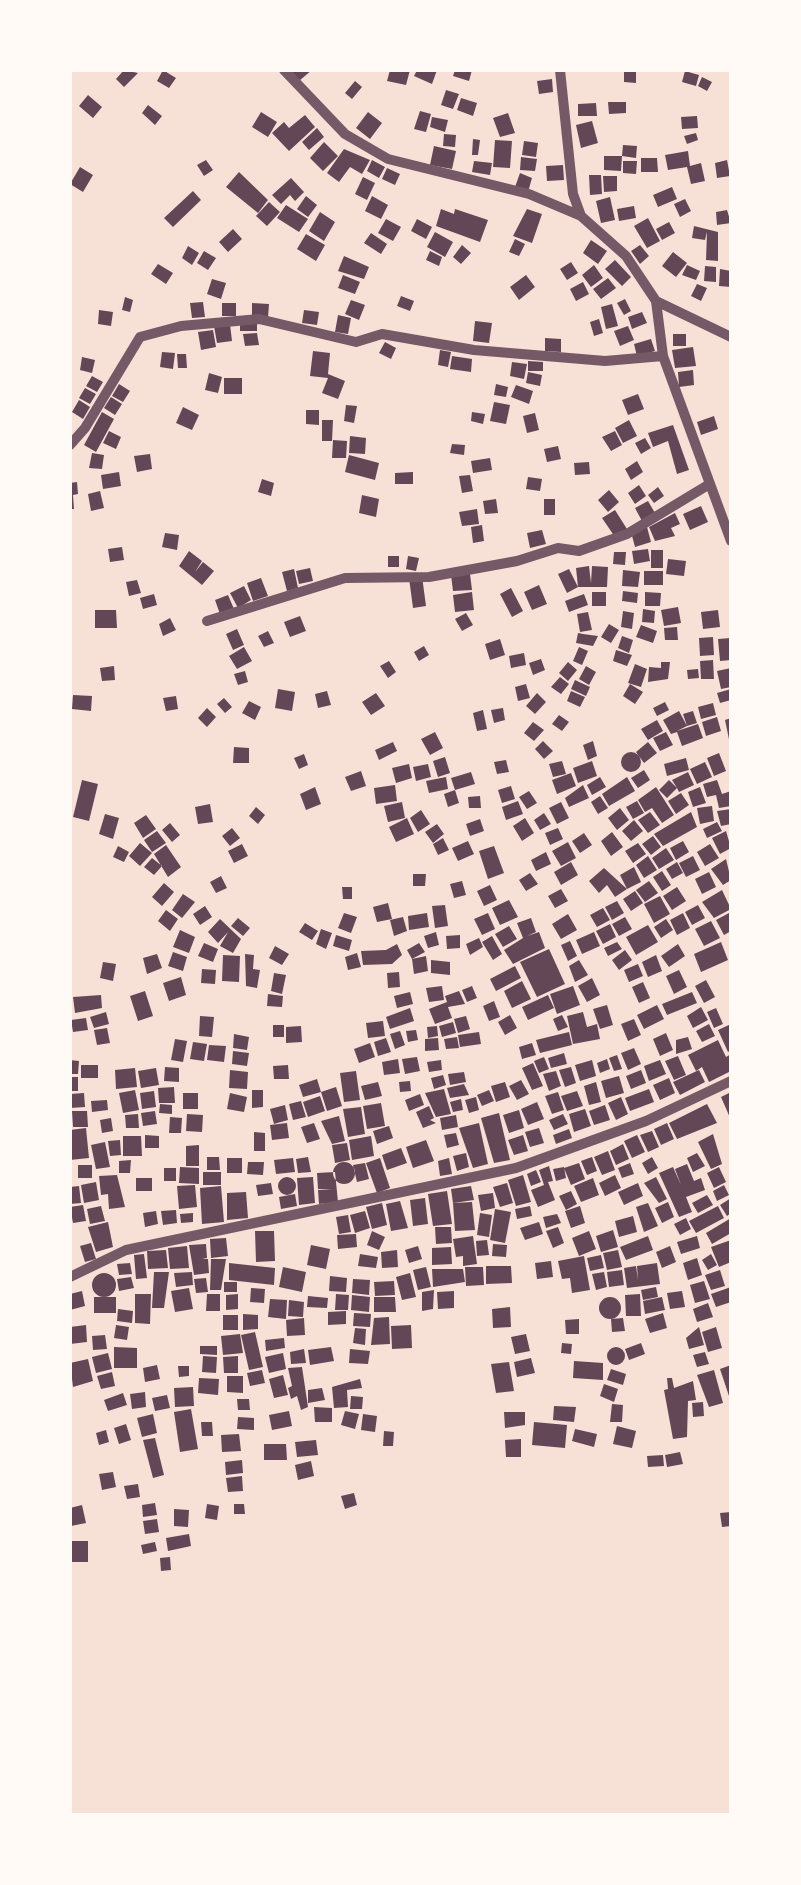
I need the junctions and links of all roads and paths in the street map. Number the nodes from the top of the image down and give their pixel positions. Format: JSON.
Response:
{"nodes":[{"id":1,"x":284,"y":70,"type":"edge"},
{"id":2,"x":560,"y":70,"type":"edge"},
{"id":3,"x":581,"y":216,"type":"junction"},
{"id":4,"x":656,"y":301,"type":"junction"},
{"id":5,"x":731,"y":337,"type":"edge"},
{"id":6,"x":663,"y":356,"type":"junction"},
{"id":7,"x":70,"y":445,"type":"edge"},
{"id":8,"x":708,"y":485,"type":"junction"},
{"id":9,"x":731,"y":541,"type":"edge"},
{"id":10,"x":208,"y":621,"type":"dead end"},
{"id":11,"x":731,"y":1081,"type":"edge"},
{"id":12,"x":70,"y":1276,"type":"edge"}],
"edges":[{"from":1,"to":3,"type":"street"},
{"from":2,"to":3,"type":"street"},
{"from":3,"to":4,"type":"street"},
{"from":4,"to":5,"type":"street"},
{"from":4,"to":6,"type":"street"},
{"from":6,"to":7,"type":"street"},
{"from":6,"to":8,"type":"street"},
{"from":8,"to":9,"type":"street"},
{"from":8,"to":10,"type":"street"},
{"from":11,"to":12,"type":"street"}]}
